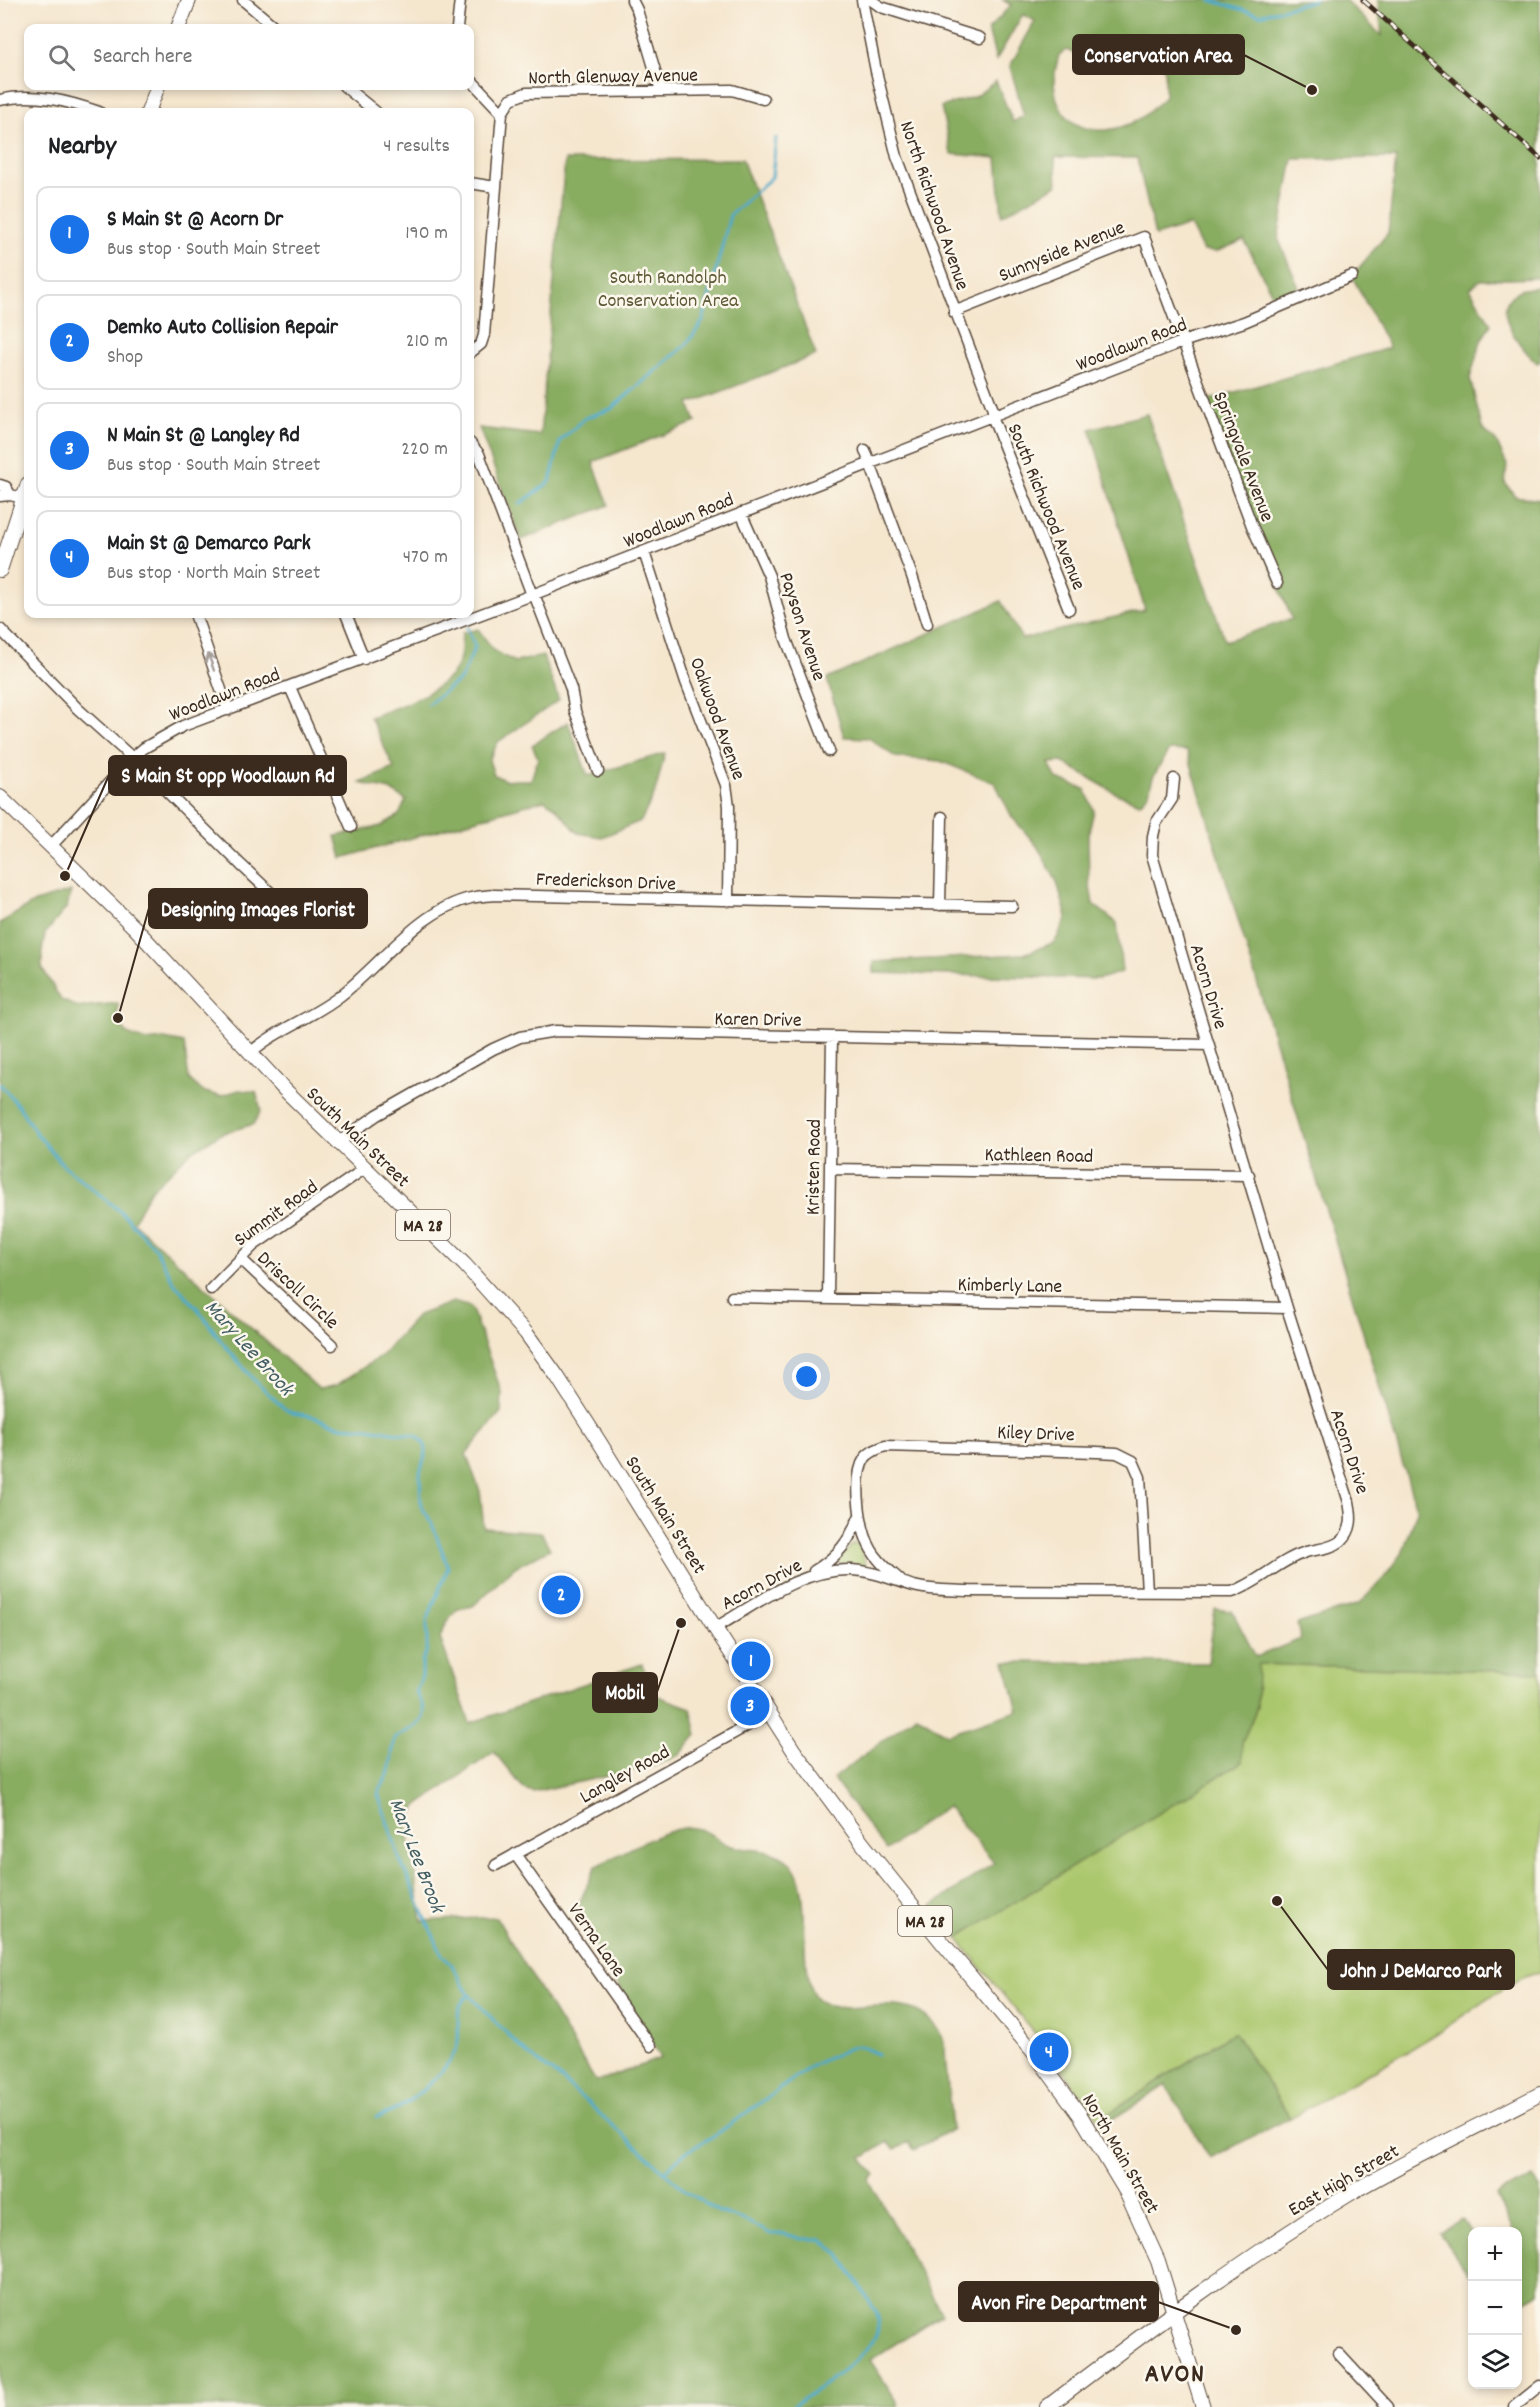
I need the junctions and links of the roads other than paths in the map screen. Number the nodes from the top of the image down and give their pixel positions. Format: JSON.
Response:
{"nodes":[{"id":1,"x":189,"y":0,"type":"edge"},
{"id":2,"x":243,"y":0,"type":"edge"},
{"id":3,"x":460,"y":0,"type":"edge"},
{"id":4,"x":632,"y":0,"type":"edge"},
{"id":5,"x":862,"y":0,"type":"edge"},
{"id":6,"x":871,"y":0,"type":"edge"},
{"id":7,"x":180,"y":24,"type":"edge"},
{"id":8,"x":271,"y":24,"type":"edge"},
{"id":9,"x":457,"y":24,"type":"edge"},
{"id":10,"x":980,"y":38,"type":"dead end"},
{"id":11,"x":474,"y":83,"type":"edge"},
{"id":12,"x":156,"y":90,"type":"edge"},
{"id":13,"x":349,"y":90,"type":"edge"},
{"id":14,"x":661,"y":91,"type":"junction"},
{"id":15,"x":763,"y":99,"type":"dead end"},
{"id":16,"x":0,"y":100,"type":"edge"},
{"id":17,"x":82,"y":108,"type":"edge"},
{"id":18,"x":150,"y":108,"type":"edge"},
{"id":19,"x":371,"y":108,"type":"edge"},
{"id":20,"x":502,"y":112,"type":"junction"},
{"id":21,"x":474,"y":184,"type":"edge"},
{"id":22,"x":495,"y":187,"type":"junction"},
{"id":23,"x":1352,"y":276,"type":"dead end"},
{"id":24,"x":954,"y":312,"type":"junction"},
{"id":25,"x":1182,"y":342,"type":"junction"},
{"id":26,"x":474,"y":350,"type":"edge"},
{"id":27,"x":994,"y":416,"type":"junction"},
{"id":28,"x":474,"y":448,"type":"edge"},
{"id":29,"x":865,"y":450,"type":"dead end"},
{"id":30,"x":870,"y":462,"type":"junction"},
{"id":31,"x":0,"y":485,"type":"edge"},
{"id":32,"x":24,"y":487,"type":"edge"},
{"id":33,"x":11,"y":496,"type":"edge"},
{"id":34,"x":741,"y":513,"type":"junction"},
{"id":35,"x":644,"y":552,"type":"junction"},
{"id":36,"x":0,"y":570,"type":"edge"},
{"id":37,"x":1277,"y":583,"type":"dead end"},
{"id":38,"x":533,"y":595,"type":"junction"},
{"id":39,"x":1069,"y":609,"type":"dead end"},
{"id":40,"x":474,"y":617,"type":"edge"},
{"id":41,"x":196,"y":618,"type":"edge"},
{"id":42,"x":348,"y":618,"type":"edge"},
{"id":43,"x":472,"y":618,"type":"edge"},
{"id":44,"x":927,"y":624,"type":"dead end"},
{"id":45,"x":0,"y":629,"type":"edge"},
{"id":46,"x":364,"y":659,"type":"junction"},
{"id":47,"x":290,"y":687,"type":"junction"},
{"id":48,"x":228,"y":710,"type":"junction"},
{"id":49,"x":829,"y":751,"type":"dead end"},
{"id":50,"x":132,"y":758,"type":"junction"},
{"id":51,"x":598,"y":771,"type":"dead end"},
{"id":52,"x":1174,"y":779,"type":"dead end"},
{"id":53,"x":0,"y":797,"type":"edge"},
{"id":54,"x":942,"y":817,"type":"dead end"},
{"id":55,"x":351,"y":827,"type":"dead end"},
{"id":56,"x":51,"y":846,"type":"junction"},
{"id":57,"x":728,"y":901,"type":"junction"},
{"id":58,"x":302,"y":902,"type":"dead end"},
{"id":59,"x":940,"y":905,"type":"junction"},
{"id":60,"x":1012,"y":906,"type":"dead end"},
{"id":61,"x":832,"y":1038,"type":"junction"},
{"id":62,"x":1209,"y":1045,"type":"junction"},
{"id":63,"x":250,"y":1053,"type":"junction"},
{"id":64,"x":337,"y":1143,"type":"junction"},
{"id":65,"x":363,"y":1169,"type":"junction"},
{"id":66,"x":830,"y":1169,"type":"junction"},
{"id":67,"x":1249,"y":1175,"type":"junction"},
{"id":68,"x":241,"y":1259,"type":"junction"},
{"id":69,"x":211,"y":1289,"type":"dead end"},
{"id":70,"x":732,"y":1297,"type":"dead end"},
{"id":71,"x":828,"y":1297,"type":"junction"},
{"id":72,"x":1287,"y":1308,"type":"junction"},
{"id":73,"x":332,"y":1345,"type":"dead end"},
{"id":74,"x":860,"y":1515,"type":"junction"},
{"id":75,"x":804,"y":1578,"type":"junction"},
{"id":76,"x":903,"y":1581,"type":"junction"},
{"id":77,"x":1147,"y":1591,"type":"junction"},
{"id":78,"x":715,"y":1628,"type":"junction"},
{"id":79,"x":770,"y":1713,"type":"junction"},
{"id":80,"x":515,"y":1854,"type":"junction"},
{"id":81,"x":496,"y":1864,"type":"dead end"},
{"id":82,"x":651,"y":2046,"type":"dead end"},
{"id":83,"x":1540,"y":2094,"type":"edge"},
{"id":84,"x":1174,"y":2312,"type":"junction"},
{"id":85,"x":1339,"y":2354,"type":"dead end"},
{"id":86,"x":1540,"y":2386,"type":"edge"},
{"id":87,"x":1200,"y":2403,"type":"edge"},
{"id":88,"x":1047,"y":2407,"type":"edge"},
{"id":89,"x":1388,"y":2407,"type":"edge"},
{"id":90,"x":1515,"y":2407,"type":"edge"}],
"edges":[{"from":1,"to":7,"type":"main road"},
{"from":2,"to":8,"type":"street"},
{"from":3,"to":9,"type":"street"},
{"from":4,"to":14,"type":"street"},
{"from":5,"to":24,"type":"street","name":"North Richwood Avenue"},
{"from":6,"to":10,"type":"street"},
{"from":11,"to":20,"type":"street"},
{"from":12,"to":18,"type":"main road"},
{"from":13,"to":19,"type":"street"},
{"from":14,"to":15,"type":"street","name":"North Glenway Avenue"},
{"from":14,"to":20,"type":"street","name":"North Glenway Avenue"},
{"from":16,"to":17,"type":"street"},
{"from":20,"to":22,"type":"street"},
{"from":21,"to":22,"type":"street"},
{"from":22,"to":26,"type":"street"},
{"from":23,"to":25,"type":"street","name":"Woodlawn Road"},
{"from":24,"to":25,"type":"street","name":"Sunnyside Avenue"},
{"from":24,"to":27,"type":"street","name":"North Richwood Avenue"},
{"from":25,"to":27,"type":"street","name":"Woodlawn Road"},
{"from":25,"to":37,"type":"street","name":"Springvale Avenue"},
{"from":27,"to":30,"type":"street","name":"Woodlawn Road"},
{"from":27,"to":39,"type":"street","name":"South Richwood Avenue"},
{"from":28,"to":38,"type":"street"},
{"from":29,"to":30,"type":"street"},
{"from":30,"to":34,"type":"street","name":"Woodlawn Road"},
{"from":30,"to":44,"type":"street"},
{"from":31,"to":33,"type":"street"},
{"from":32,"to":33,"type":"main road"},
{"from":33,"to":36,"type":"main road"},
{"from":34,"to":35,"type":"street","name":"Woodlawn Road"},
{"from":34,"to":49,"type":"street","name":"Payson Avenue"},
{"from":35,"to":38,"type":"street","name":"Woodlawn Road"},
{"from":35,"to":57,"type":"street","name":"Oakwood Avenue"},
{"from":38,"to":40,"type":"street","name":"Woodlawn Road"},
{"from":38,"to":51,"type":"street"},
{"from":48,"to":41,"type":"street","one_way":true},
{"from":42,"to":46,"type":"street"},
{"from":43,"to":46,"type":"street","name":"Woodlawn Road"},
{"from":45,"to":50,"type":"street"},
{"from":46,"to":47,"type":"street","name":"Woodlawn Road"},
{"from":47,"to":48,"type":"street","name":"Woodlawn Road"},
{"from":47,"to":55,"type":"street"},
{"from":48,"to":50,"type":"street","name":"Woodlawn Road"},
{"from":50,"to":56,"type":"street","name":"Woodlawn Road"},
{"from":50,"to":58,"type":"street"},
{"from":52,"to":62,"type":"street","name":"Acorn Drive"},
{"from":53,"to":56,"type":"main road","name":"South Main Street","number":"MA 28"},
{"from":54,"to":59,"type":"street"},
{"from":56,"to":63,"type":"main road","name":"South Main Street","number":"MA 28"},
{"from":57,"to":59,"type":"street","name":"Frederickson Drive"},
{"from":57,"to":63,"type":"street","name":"Frederickson Drive"},
{"from":59,"to":60,"type":"street","name":"Frederickson Drive"},
{"from":61,"to":62,"type":"street","name":"Karen Drive"},
{"from":61,"to":64,"type":"street","name":"Karen Drive"},
{"from":61,"to":66,"type":"street","name":"Kristen Road"},
{"from":62,"to":67,"type":"street","name":"Acorn Drive"},
{"from":63,"to":64,"type":"main road","name":"South Main Street","number":"MA 28"},
{"from":64,"to":65,"type":"main road","name":"South Main Street","number":"MA 28"},
{"from":65,"to":68,"type":"street","name":"Summit Road"},
{"from":65,"to":78,"type":"main road","name":"South Main Street","number":"MA 28"},
{"from":66,"to":67,"type":"street","name":"Kathleen Road"},
{"from":66,"to":71,"type":"street","name":"Kristen Road"},
{"from":67,"to":72,"type":"street","name":"Acorn Drive"},
{"from":68,"to":69,"type":"street","name":"Summit Road"},
{"from":68,"to":73,"type":"street","name":"Driscoll Circle"},
{"from":70,"to":71,"type":"street","name":"Kimberly Lane"},
{"from":71,"to":72,"type":"street","name":"Kimberly Lane"},
{"from":72,"to":77,"type":"street","name":"Acorn Drive"},
{"from":74,"to":75,"type":"street","name":"Kiley Drive"},
{"from":74,"to":76,"type":"street","name":"Kiley Drive"},
{"from":74,"to":77,"type":"street","name":"Kiley Drive"},
{"from":75,"to":76,"type":"street","name":"Acorn Drive"},
{"from":75,"to":78,"type":"street","name":"Acorn Drive"},
{"from":76,"to":77,"type":"street","name":"Acorn Drive"},
{"from":78,"to":79,"type":"main road","name":"South Main Street","number":"MA 28"},
{"from":79,"to":80,"type":"street","name":"Langley Road"},
{"from":79,"to":84,"type":"main road","name":"North Main Street","number":"MA 28"},
{"from":80,"to":81,"type":"street","name":"Langley Road"},
{"from":80,"to":82,"type":"street","name":"Verna Lane"},
{"from":83,"to":84,"type":"main road","name":"East High Street"},
{"from":84,"to":87,"type":"main road","number":"MA 28"},
{"from":84,"to":88,"type":"main road","name":"East High Street"},
{"from":85,"to":89,"type":"street"},
{"from":86,"to":90,"type":"street"}]}
